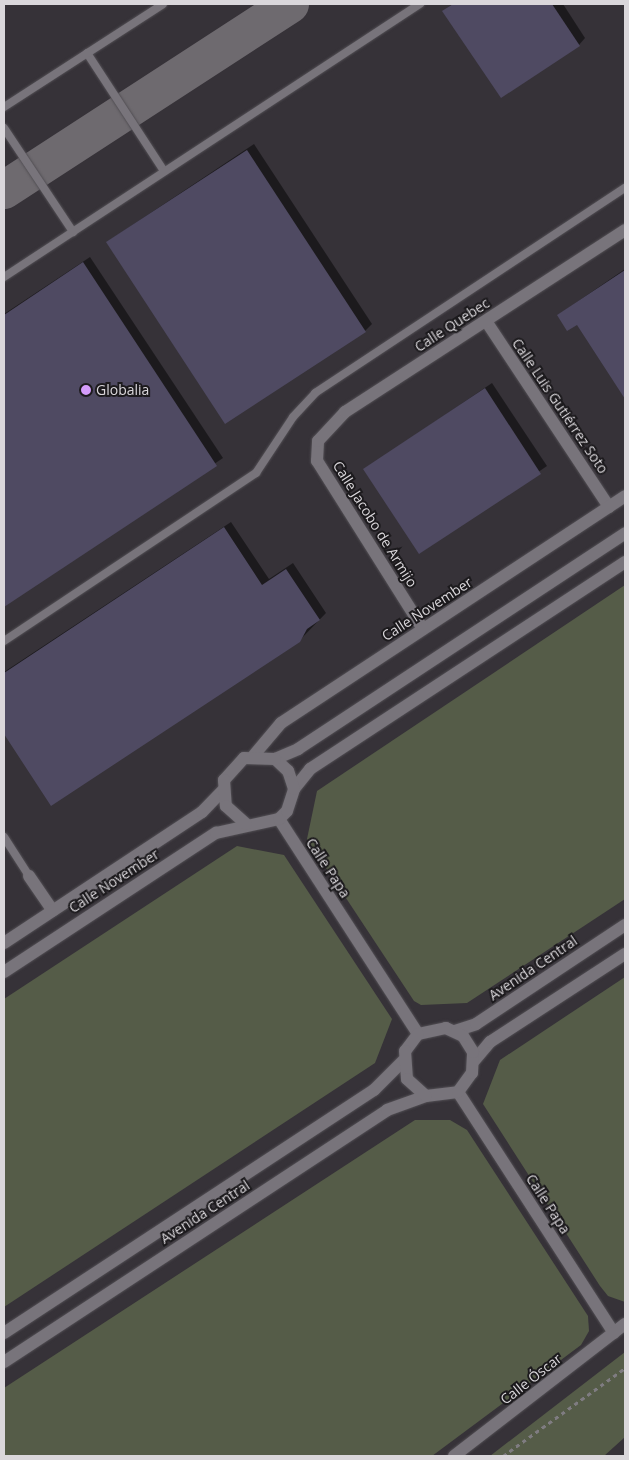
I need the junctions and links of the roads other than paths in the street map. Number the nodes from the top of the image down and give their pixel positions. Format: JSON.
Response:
{"nodes":[{"id":1,"x":163,"y":4,"type":"edge"},
{"id":2,"x":420,"y":4,"type":"edge"},
{"id":3,"x":87,"y":53,"type":"junction"},
{"id":4,"x":4,"y":107,"type":"edge"},
{"id":5,"x":4,"y":128,"type":"edge"},
{"id":6,"x":164,"y":172,"type":"junction"},
{"id":7,"x":625,"y":188,"type":"edge"},
{"id":8,"x":625,"y":230,"type":"edge"},
{"id":9,"x":72,"y":232,"type":"junction"},
{"id":10,"x":4,"y":277,"type":"edge"},
{"id":11,"x":486,"y":321,"type":"junction"},
{"id":12,"x":317,"y":461,"type":"joint"},
{"id":13,"x":625,"y":496,"type":"edge"},
{"id":14,"x":610,"y":507,"type":"junction"},
{"id":15,"x":625,"y":533,"type":"edge"},
{"id":16,"x":625,"y":562,"type":"edge"},
{"id":17,"x":423,"y":630,"type":"junction"},
{"id":18,"x":4,"y":641,"type":"edge"},
{"id":19,"x":254,"y":755,"type":"junction"},
{"id":20,"x":275,"y":759,"type":"junction"},
{"id":21,"x":294,"y":789,"type":"junction"},
{"id":22,"x":223,"y":790,"type":"junction"},
{"id":23,"x":279,"y":819,"type":"junction"},
{"id":24,"x":246,"y":824,"type":"junction"},
{"id":25,"x":4,"y":837,"type":"edge"},
{"id":26,"x":29,"y":876,"type":"joint"},
{"id":27,"x":53,"y":911,"type":"junction"},
{"id":28,"x":625,"y":925,"type":"edge"},
{"id":29,"x":4,"y":943,"type":"edge"},
{"id":30,"x":625,"y":954,"type":"edge"},
{"id":31,"x":4,"y":972,"type":"edge"},
{"id":32,"x":456,"y":1031,"type":"junction"},
{"id":33,"x":418,"y":1034,"type":"junction"},
{"id":34,"x":403,"y":1061,"type":"junction"},
{"id":35,"x":474,"y":1061,"type":"junction"},
{"id":36,"x":458,"y":1092,"type":"junction"},
{"id":37,"x":426,"y":1096,"type":"junction"},
{"id":38,"x":625,"y":1324,"type":"edge"},
{"id":39,"x":4,"y":1333,"type":"edge"},
{"id":40,"x":614,"y":1333,"type":"junction"},
{"id":41,"x":4,"y":1362,"type":"edge"},
{"id":42,"x":454,"y":1456,"type":"edge"}],
"edges":[{"from":1,"to":3,"type":"lane"},
{"from":2,"to":6,"type":"lane"},
{"from":3,"to":4,"type":"lane"},
{"from":3,"to":6,"type":"lane"},
{"from":5,"to":9,"type":"lane"},
{"from":6,"to":9,"type":"lane"},
{"from":7,"to":18,"type":"lane"},
{"from":8,"to":11,"type":"street","name":"Calle Quebec"},
{"from":9,"to":10,"type":"lane"},
{"from":11,"to":12,"type":"street","name":"Calle Quebec"},
{"from":11,"to":14,"type":"street","name":"Calle Luis Gutiérrez Soto"},
{"from":12,"to":17,"type":"street","name":"Calle Jacobo de Armijo"},
{"from":13,"to":14,"type":"street","name":"Calle November"},
{"from":14,"to":17,"type":"street","name":"Calle November"},
{"from":15,"to":20,"type":"street"},
{"from":16,"to":21,"type":"street"},
{"from":17,"to":19,"type":"street","name":"Calle November"},
{"from":19,"to":20,"type":"street"},
{"from":19,"to":22,"type":"street"},
{"from":20,"to":21,"type":"street"},
{"from":21,"to":23,"type":"street"},
{"from":22,"to":24,"type":"street"},
{"from":22,"to":27,"type":"street","name":"Calle November"},
{"from":23,"to":24,"type":"street"},
{"from":23,"to":33,"type":"street","name":"Calle Papa"},
{"from":24,"to":31,"type":"street","name":"Calle November"},
{"from":25,"to":26,"type":"lane"},
{"from":26,"to":27,"type":"street","name":"Calle November"},
{"from":27,"to":29,"type":"street","name":"Calle November"},
{"from":28,"to":32,"type":"street","name":"Avenida Central"},
{"from":30,"to":35,"type":"street"},
{"from":32,"to":33,"type":"street"},
{"from":32,"to":35,"type":"street"},
{"from":33,"to":34,"type":"street"},
{"from":34,"to":37,"type":"street"},
{"from":34,"to":39,"type":"street","name":"Avenida Central"},
{"from":35,"to":36,"type":"street"},
{"from":36,"to":37,"type":"street"},
{"from":36,"to":40,"type":"street","name":"Calle Papa"},
{"from":37,"to":41,"type":"street","name":"Avenida Central"},
{"from":38,"to":40,"type":"street","name":"Calle Óscar"},
{"from":40,"to":42,"type":"street","name":"Calle Óscar"}]}
